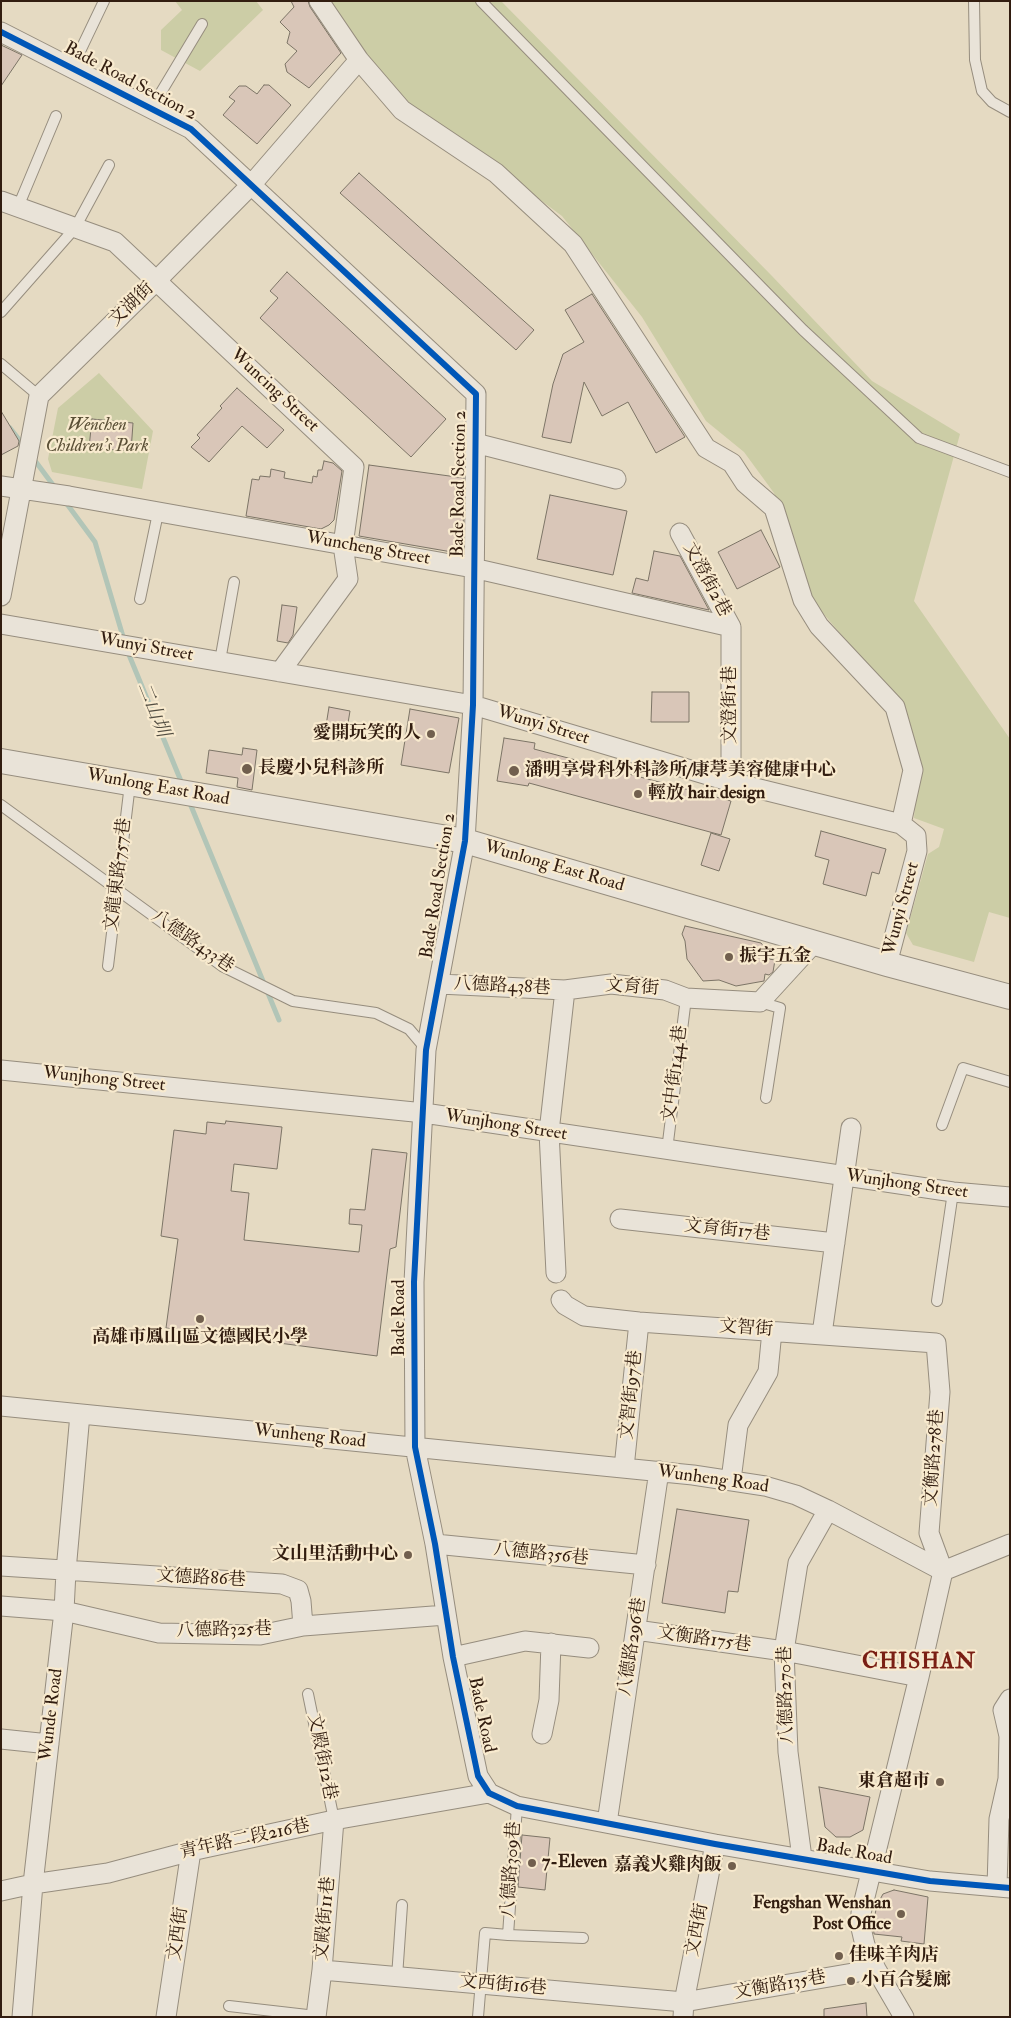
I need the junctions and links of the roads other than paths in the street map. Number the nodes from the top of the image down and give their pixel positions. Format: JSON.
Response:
{"nodes":[{"id":1,"x":104,"y":1,"type":"edge"},
{"id":2,"x":319,"y":1,"type":"edge"},
{"id":3,"x":481,"y":1,"type":"edge"},
{"id":4,"x":974,"y":1,"type":"edge"},
{"id":5,"x":202,"y":24,"type":"dead end"},
{"id":6,"x":1,"y":32,"type":"edge"},
{"id":7,"x":359,"y":60,"type":"junction"},
{"id":8,"x":72,"y":68,"type":"junction"},
{"id":9,"x":151,"y":109,"type":"junction"},
{"id":10,"x":1010,"y":112,"type":"edge"},
{"id":11,"x":56,"y":116,"type":"dead end"},
{"id":12,"x":110,"y":165,"type":"dead end"},
{"id":13,"x":251,"y":184,"type":"junction"},
{"id":14,"x":10,"y":204,"type":"edge"},
{"id":15,"x":75,"y":228,"type":"junction"},
{"id":16,"x":156,"y":281,"type":"junction"},
{"id":17,"x":1,"y":312,"type":"edge"},
{"id":18,"x":1,"y":364,"type":"edge"},
{"id":19,"x":39,"y":396,"type":"junction"},
{"id":20,"x":474,"y":443,"type":"junction"},
{"id":21,"x":1010,"y":472,"type":"edge"},
{"id":22,"x":616,"y":479,"type":"dead end"},
{"id":23,"x":1,"y":486,"type":"edge"},
{"id":24,"x":22,"y":489,"type":"junction"},
{"id":25,"x":158,"y":513,"type":"junction"},
{"id":26,"x":680,"y":533,"type":"dead end"},
{"id":27,"x":343,"y":545,"type":"junction"},
{"id":28,"x":474,"y":568,"type":"junction"},
{"id":29,"x":234,"y":582,"type":"dead end"},
{"id":30,"x":1,"y":596,"type":"edge"},
{"id":31,"x":140,"y":599,"type":"dead end"},
{"id":32,"x":1,"y":624,"type":"edge"},
{"id":33,"x":731,"y":627,"type":"junction"},
{"id":34,"x":220,"y":661,"type":"junction"},
{"id":35,"x":280,"y":672,"type":"junction"},
{"id":36,"x":473,"y":705,"type":"junction"},
{"id":37,"x":1,"y":761,"type":"edge"},
{"id":38,"x":731,"y":782,"type":"junction"},
{"id":39,"x":130,"y":784,"type":"junction"},
{"id":40,"x":1,"y":804,"type":"edge"},
{"id":41,"x":901,"y":824,"type":"junction"},
{"id":42,"x":465,"y":841,"type":"junction"},
{"id":43,"x":117,"y":889,"type":"junction"},
{"id":44,"x":814,"y":943,"type":"junction"},
{"id":45,"x":887,"y":964,"type":"junction"},
{"id":46,"x":108,"y":966,"type":"dead end"},
{"id":47,"x":439,"y":984,"type":"junction"},
{"id":48,"x":565,"y":990,"type":"junction"},
{"id":49,"x":686,"y":998,"type":"junction"},
{"id":50,"x":1010,"y":998,"type":"edge"},
{"id":51,"x":760,"y":1002,"type":"junction"},
{"id":52,"x":426,"y":1050,"type":"junction"},
{"id":53,"x":1,"y":1070,"type":"edge"},
{"id":54,"x":1010,"y":1082,"type":"edge"},
{"id":55,"x":766,"y":1098,"type":"dead end"},
{"id":56,"x":424,"y":1113,"type":"junction"},
{"id":57,"x":942,"y":1125,"type":"dead end"},
{"id":58,"x":851,"y":1128,"type":"dead end"},
{"id":59,"x":549,"y":1132,"type":"junction"},
{"id":60,"x":667,"y":1150,"type":"junction"},
{"id":61,"x":845,"y":1176,"type":"junction"},
{"id":62,"x":952,"y":1192,"type":"junction"},
{"id":63,"x":1010,"y":1197,"type":"edge"},
{"id":64,"x":620,"y":1219,"type":"dead end"},
{"id":65,"x":835,"y":1243,"type":"junction"},
{"id":66,"x":556,"y":1273,"type":"dead end"},
{"id":67,"x":561,"y":1300,"type":"dead end"},
{"id":68,"x":937,"y":1301,"type":"dead end"},
{"id":69,"x":639,"y":1322,"type":"junction"},
{"id":70,"x":772,"y":1331,"type":"junction"},
{"id":71,"x":822,"y":1334,"type":"junction"},
{"id":72,"x":936,"y":1343,"type":"joint"},
{"id":73,"x":1,"y":1406,"type":"edge"},
{"id":74,"x":80,"y":1414,"type":"junction"},
{"id":75,"x":415,"y":1447,"type":"junction"},
{"id":76,"x":624,"y":1468,"type":"junction"},
{"id":77,"x":659,"y":1472,"type":"junction"},
{"id":78,"x":731,"y":1480,"type":"junction"},
{"id":79,"x":828,"y":1510,"type":"junction"},
{"id":80,"x":435,"y":1544,"type":"junction"},
{"id":81,"x":1010,"y":1544,"type":"edge"},
{"id":82,"x":646,"y":1565,"type":"junction"},
{"id":83,"x":1,"y":1566,"type":"edge"},
{"id":84,"x":66,"y":1571,"type":"junction"},
{"id":85,"x":943,"y":1571,"type":"junction"},
{"id":86,"x":1,"y":1606,"type":"edge"},
{"id":87,"x":64,"y":1611,"type":"junction"},
{"id":88,"x":446,"y":1615,"type":"junction"},
{"id":89,"x":303,"y":1626,"type":"junction"},
{"id":90,"x":636,"y":1630,"type":"junction"},
{"id":91,"x":551,"y":1643,"type":"junction"},
{"id":92,"x":588,"y":1648,"type":"dead end"},
{"id":93,"x":784,"y":1651,"type":"junction"},
{"id":94,"x":453,"y":1656,"type":"junction"},
{"id":95,"x":919,"y":1677,"type":"junction"},
{"id":96,"x":308,"y":1694,"type":"dead end"},
{"id":97,"x":1010,"y":1699,"type":"edge"},
{"id":98,"x":542,"y":1734,"type":"dead end"},
{"id":99,"x":1009,"y":1736,"type":"edge"},
{"id":100,"x":1,"y":1739,"type":"edge"},
{"id":101,"x":49,"y":1744,"type":"junction"},
{"id":102,"x":1009,"y":1780,"type":"edge"},
{"id":103,"x":489,"y":1793,"type":"junction"},
{"id":104,"x":517,"y":1806,"type":"junction"},
{"id":105,"x":334,"y":1820,"type":"junction"},
{"id":106,"x":607,"y":1823,"type":"junction"},
{"id":107,"x":715,"y":1844,"type":"junction"},
{"id":108,"x":191,"y":1851,"type":"junction"},
{"id":109,"x":802,"y":1858,"type":"junction"},
{"id":110,"x":870,"y":1871,"type":"junction"},
{"id":111,"x":1006,"y":1883,"type":"edge"},
{"id":112,"x":33,"y":1884,"type":"junction"},
{"id":113,"x":1,"y":1892,"type":"edge"},
{"id":114,"x":402,"y":1905,"type":"dead end"},
{"id":115,"x":508,"y":1935,"type":"junction"},
{"id":116,"x":582,"y":1938,"type":"dead end"},
{"id":117,"x":876,"y":1969,"type":"junction"},
{"id":118,"x":322,"y":1970,"type":"junction"},
{"id":119,"x":397,"y":1977,"type":"junction"},
{"id":120,"x":481,"y":1984,"type":"junction"},
{"id":121,"x":229,"y":2006,"type":"dead end"},
{"id":122,"x":683,"y":2009,"type":"edge"},
{"id":123,"x":316,"y":2016,"type":"edge"},
{"id":124,"x":22,"y":2017,"type":"edge"},
{"id":125,"x":166,"y":2017,"type":"edge"},
{"id":126,"x":478,"y":2017,"type":"edge"},
{"id":127,"x":904,"y":2017,"type":"edge"}],
"edges":[{"from":1,"to":8,"type":"lane"},
{"from":2,"to":7,"type":"street"},
{"from":3,"to":21,"type":"lane"},
{"from":4,"to":10,"type":"lane"},
{"from":5,"to":9,"type":"lane"},
{"from":6,"to":8,"type":"street","name":"Bade Road Section 2"},
{"from":7,"to":13,"type":"street","name":"文湖街"},
{"from":7,"to":41,"type":"street"},
{"from":8,"to":9,"type":"street","name":"Bade Road Section 2"},
{"from":9,"to":13,"type":"street","name":"Bade Road Section 2"},
{"from":11,"to":14,"type":"lane"},
{"from":12,"to":15,"type":"lane"},
{"from":13,"to":16,"type":"street","name":"文湖街"},
{"from":13,"to":20,"type":"street","name":"Bade Road Section 2"},
{"from":14,"to":15,"type":"street","name":"Wuncing Street"},
{"from":15,"to":16,"type":"street","name":"Wuncing Street"},
{"from":15,"to":17,"type":"lane"},
{"from":16,"to":19,"type":"street","name":"文湖街"},
{"from":16,"to":27,"type":"street","name":"Wuncing Street"},
{"from":18,"to":19,"type":"lane"},
{"from":19,"to":24,"type":"street"},
{"from":20,"to":22,"type":"street"},
{"from":20,"to":28,"type":"street","name":"Bade Road Section 2"},
{"from":23,"to":24,"type":"street","name":"Wuncheng Street"},
{"from":24,"to":25,"type":"street","name":"Wuncheng Street"},
{"from":24,"to":30,"type":"street"},
{"from":25,"to":27,"type":"street","name":"Wuncheng Street"},
{"from":25,"to":31,"type":"lane"},
{"from":26,"to":33,"type":"street","name":"文澄街2巷"},
{"from":27,"to":28,"type":"street","name":"Wuncheng Street"},
{"from":27,"to":35,"type":"street","name":"Wuncing Street"},
{"from":28,"to":33,"type":"street","name":"Wuncheng Street"},
{"from":28,"to":36,"type":"street","name":"Bade Road Section 2"},
{"from":29,"to":34,"type":"lane"},
{"from":32,"to":34,"type":"street","name":"Wunyi Street"},
{"from":33,"to":38,"type":"street","name":"文澄街1巷"},
{"from":34,"to":35,"type":"street","name":"Wunyi Street"},
{"from":35,"to":36,"type":"street","name":"Wunyi Street"},
{"from":36,"to":38,"type":"street","name":"Wunyi Street"},
{"from":36,"to":42,"type":"street","name":"Bade Road Section 2"},
{"from":37,"to":39,"type":"street","name":"Wunlong East Road"},
{"from":38,"to":41,"type":"street","name":"Wunyi Street"},
{"from":39,"to":42,"type":"street","name":"Wunlong East Road"},
{"from":39,"to":43,"type":"lane","name":"文龍東路757巷"},
{"from":40,"to":43,"type":"lane","name":"八德路433巷"},
{"from":41,"to":45,"type":"street","name":"Wunyi Street"},
{"from":42,"to":44,"type":"street","name":"Wunlong East Road"},
{"from":42,"to":47,"type":"street","name":"Bade Road Section 2"},
{"from":43,"to":46,"type":"lane","name":"文龍東路757巷"},
{"from":43,"to":52,"type":"lane","name":"八德路433巷"},
{"from":44,"to":45,"type":"street","name":"Wunlong East Road"},
{"from":44,"to":51,"type":"street"},
{"from":45,"to":50,"type":"street","name":"Wunlong East Road"},
{"from":47,"to":48,"type":"street","name":"八德路438巷"},
{"from":47,"to":52,"type":"street","name":"Bade Road Section 2"},
{"from":48,"to":49,"type":"street","name":"文育街"},
{"from":48,"to":59,"type":"street"},
{"from":49,"to":51,"type":"street","name":"文育街"},
{"from":49,"to":60,"type":"lane","name":"文中街144巷"},
{"from":51,"to":55,"type":"lane"},
{"from":52,"to":56,"type":"street","name":"Bade Road Section 2"},
{"from":53,"to":56,"type":"street","name":"Wunjhong Street"},
{"from":54,"to":57,"type":"lane"},
{"from":56,"to":59,"type":"street","name":"Wunjhong Street"},
{"from":56,"to":75,"type":"street","name":"Bade Road"},
{"from":58,"to":61,"type":"street"},
{"from":59,"to":60,"type":"street","name":"Wunjhong Street"},
{"from":59,"to":66,"type":"street"},
{"from":60,"to":61,"type":"street","name":"Wunjhong Street"},
{"from":61,"to":62,"type":"street","name":"Wunjhong Street"},
{"from":61,"to":65,"type":"street"},
{"from":62,"to":63,"type":"street","name":"Wunjhong Street"},
{"from":62,"to":68,"type":"lane"},
{"from":64,"to":65,"type":"street","name":"文育街17巷"},
{"from":65,"to":71,"type":"street"},
{"from":67,"to":69,"type":"street","name":"文智街"},
{"from":69,"to":70,"type":"street","name":"文智街"},
{"from":69,"to":76,"type":"street","name":"文智街97巷"},
{"from":70,"to":71,"type":"street","name":"文智街"},
{"from":70,"to":78,"type":"street"},
{"from":71,"to":72,"type":"street","name":"文智街"},
{"from":72,"to":85,"type":"street","name":"文衡路278巷"},
{"from":73,"to":74,"type":"street","name":"Wunheng Road"},
{"from":74,"to":75,"type":"street","name":"Wunheng Road"},
{"from":74,"to":84,"type":"street","name":"Wunde Road"},
{"from":75,"to":76,"type":"street","name":"Wunheng Road"},
{"from":75,"to":80,"type":"street","name":"Bade Road"},
{"from":76,"to":77,"type":"street","name":"Wunheng Road"},
{"from":77,"to":78,"type":"street","name":"Wunheng Road"},
{"from":77,"to":82,"type":"street","name":"八德路296巷"},
{"from":78,"to":79,"type":"street","name":"Wunheng Road"},
{"from":79,"to":85,"type":"street","name":"Wunheng Road"},
{"from":79,"to":93,"type":"street","name":"八德路270巷"},
{"from":80,"to":82,"type":"street","name":"八德路356巷"},
{"from":80,"to":88,"type":"street","name":"Bade Road"},
{"from":81,"to":85,"type":"street"},
{"from":82,"to":90,"type":"street","name":"八德路296巷"},
{"from":83,"to":84,"type":"street"},
{"from":84,"to":87,"type":"street","name":"Wunde Road"},
{"from":84,"to":89,"type":"street","name":"文德路86巷"},
{"from":85,"to":95,"type":"street"},
{"from":86,"to":87,"type":"street","name":"八德路325巷"},
{"from":87,"to":89,"type":"street","name":"八德路325巷"},
{"from":87,"to":101,"type":"street","name":"Wunde Road"},
{"from":88,"to":89,"type":"street","name":"八德路325巷"},
{"from":88,"to":94,"type":"street","name":"Bade Road"},
{"from":90,"to":93,"type":"street","name":"文衡路175巷"},
{"from":90,"to":106,"type":"street","name":"八德路296巷"},
{"from":91,"to":92,"type":"street"},
{"from":91,"to":94,"type":"street"},
{"from":91,"to":98,"type":"street"},
{"from":93,"to":95,"type":"street","name":"文衡路175巷"},
{"from":93,"to":109,"type":"street","name":"八德路270巷"},
{"from":94,"to":103,"type":"street","name":"Bade Road"},
{"from":95,"to":110,"type":"street"},
{"from":96,"to":105,"type":"lane","name":"文殿街12巷"},
{"from":97,"to":99,"type":"street"},
{"from":99,"to":102,"type":"street"},
{"from":100,"to":101,"type":"street"},
{"from":101,"to":112,"type":"street","name":"Wunde Road"},
{"from":102,"to":111,"type":"street"},
{"from":103,"to":104,"type":"street","name":"Bade Road"},
{"from":103,"to":105,"type":"street","name":"青年路二段216巷"},
{"from":104,"to":106,"type":"street","name":"Bade Road"},
{"from":104,"to":115,"type":"lane","name":"八德路309巷"},
{"from":105,"to":108,"type":"street","name":"青年路二段216巷"},
{"from":105,"to":118,"type":"street","name":"文殿街11巷"},
{"from":106,"to":107,"type":"street","name":"Bade Road"},
{"from":107,"to":109,"type":"street","name":"Bade Road"},
{"from":107,"to":122,"type":"street","name":"文西街"},
{"from":108,"to":112,"type":"street","name":"青年路二段216巷"},
{"from":108,"to":125,"type":"street","name":"文西街"},
{"from":109,"to":110,"type":"street","name":"Bade Road"},
{"from":110,"to":111,"type":"street","name":"Bade Road"},
{"from":110,"to":117,"type":"street"},
{"from":112,"to":113,"type":"street","name":"青年路二段216巷"},
{"from":112,"to":124,"type":"street","name":"Wunde Road"},
{"from":114,"to":119,"type":"lane"},
{"from":115,"to":116,"type":"lane","name":"八德路309巷"},
{"from":115,"to":120,"type":"lane","name":"八德路309巷"},
{"from":117,"to":122,"type":"street","name":"文衡路135巷"},
{"from":117,"to":127,"type":"street"},
{"from":118,"to":119,"type":"street","name":"文西街16巷"},
{"from":118,"to":123,"type":"street","name":"文殿街11巷"},
{"from":119,"to":120,"type":"street","name":"文西街16巷"},
{"from":120,"to":122,"type":"street","name":"文西街16巷"},
{"from":120,"to":126,"type":"lane"},
{"from":121,"to":123,"type":"lane"}]}
